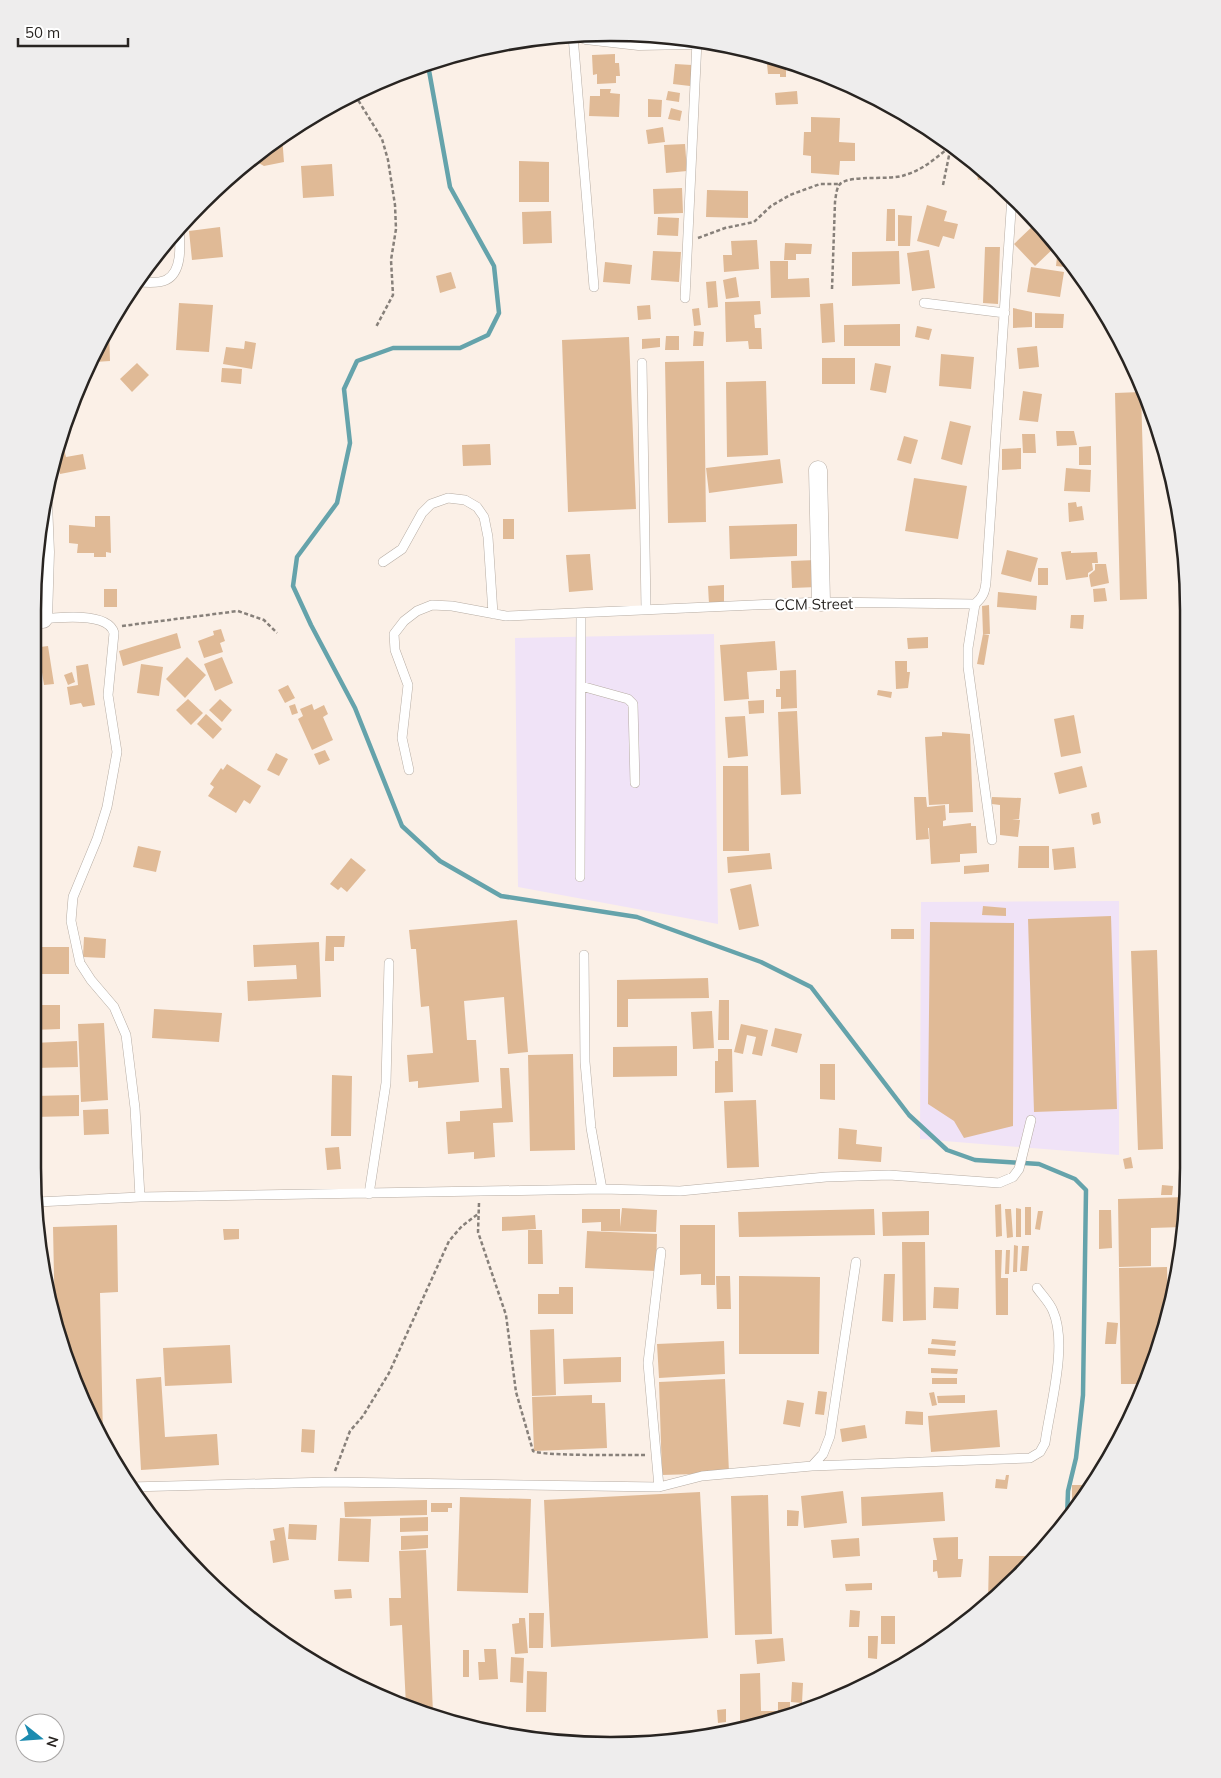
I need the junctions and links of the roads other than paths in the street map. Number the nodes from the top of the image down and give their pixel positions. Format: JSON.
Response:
{"nodes":[{"id":1,"x":574,"y":42,"type":"edge"},
{"id":2,"x":697,"y":48,"type":"edge"},
{"id":3,"x":1011,"y":206,"type":"edge"},
{"id":4,"x":179,"y":239,"type":"edge"},
{"id":5,"x":146,"y":281,"type":"edge"},
{"id":6,"x":594,"y":287,"type":"dead end"},
{"id":7,"x":685,"y":298,"type":"dead end"},
{"id":8,"x":924,"y":303,"type":"dead end"},
{"id":9,"x":1005,"y":313,"type":"junction"},
{"id":10,"x":642,"y":363,"type":"dead end"},
{"id":11,"x":818,"y":470,"type":"dead end"},
{"id":12,"x":45,"y":547,"type":"edge"},
{"id":13,"x":383,"y":562,"type":"dead end"},
{"id":14,"x":42,"y":584,"type":"edge"},
{"id":15,"x":821,"y":602,"type":"junction"},
{"id":16,"x":975,"y":604,"type":"junction"},
{"id":17,"x":646,"y":609,"type":"junction"},
{"id":18,"x":582,"y":613,"type":"junction"},
{"id":19,"x":493,"y":614,"type":"junction"},
{"id":20,"x":41,"y":620,"type":"edge"},
{"id":21,"x":581,"y":686,"type":"junction"},
{"id":22,"x":409,"y":770,"type":"dead end"},
{"id":23,"x":635,"y":783,"type":"dead end"},
{"id":24,"x":992,"y":840,"type":"dead end"},
{"id":25,"x":580,"y":877,"type":"dead end"},
{"id":26,"x":584,"y":955,"type":"dead end"},
{"id":27,"x":389,"y":963,"type":"dead end"},
{"id":28,"x":1031,"y":1120,"type":"dead end"},
{"id":29,"x":602,"y":1189,"type":"junction"},
{"id":30,"x":369,"y":1194,"type":"junction"},
{"id":31,"x":140,"y":1197,"type":"junction"},
{"id":32,"x":42,"y":1202,"type":"edge"},
{"id":33,"x":661,"y":1252,"type":"dead end"},
{"id":34,"x":856,"y":1262,"type":"dead end"},
{"id":35,"x":1038,"y":1288,"type":"dead end"},
{"id":36,"x":812,"y":1466,"type":"junction"},
{"id":37,"x":139,"y":1487,"type":"edge"},
{"id":38,"x":659,"y":1487,"type":"junction"}],
"edges":[{"from":1,"to":6,"type":"lane"},
{"from":2,"to":7,"type":"lane"},
{"from":3,"to":9,"type":"lane"},
{"from":4,"to":5,"type":"lane"},
{"from":8,"to":9,"type":"lane"},
{"from":9,"to":16,"type":"lane"},
{"from":10,"to":17,"type":"lane"},
{"from":11,"to":15,"type":"street"},
{"from":12,"to":14,"type":"street"},
{"from":13,"to":19,"type":"lane"},
{"from":15,"to":16,"type":"lane","name":"CCM Street"},
{"from":15,"to":17,"type":"lane","name":"CCM Street"},
{"from":16,"to":24,"type":"lane"},
{"from":17,"to":18,"type":"lane","name":"CCM Street"},
{"from":18,"to":19,"type":"lane","name":"CCM Street"},
{"from":18,"to":21,"type":"lane"},
{"from":19,"to":22,"type":"lane","name":"CCM Street"},
{"from":20,"to":31,"type":"lane"},
{"from":21,"to":23,"type":"lane"},
{"from":21,"to":25,"type":"lane"},
{"from":26,"to":29,"type":"lane"},
{"from":27,"to":30,"type":"lane"},
{"from":28,"to":29,"type":"lane"},
{"from":29,"to":30,"type":"lane"},
{"from":30,"to":31,"type":"lane"},
{"from":31,"to":32,"type":"lane"},
{"from":33,"to":38,"type":"lane"},
{"from":34,"to":36,"type":"lane"},
{"from":35,"to":36,"type":"lane"},
{"from":36,"to":38,"type":"lane"},
{"from":37,"to":38,"type":"lane"}]}
